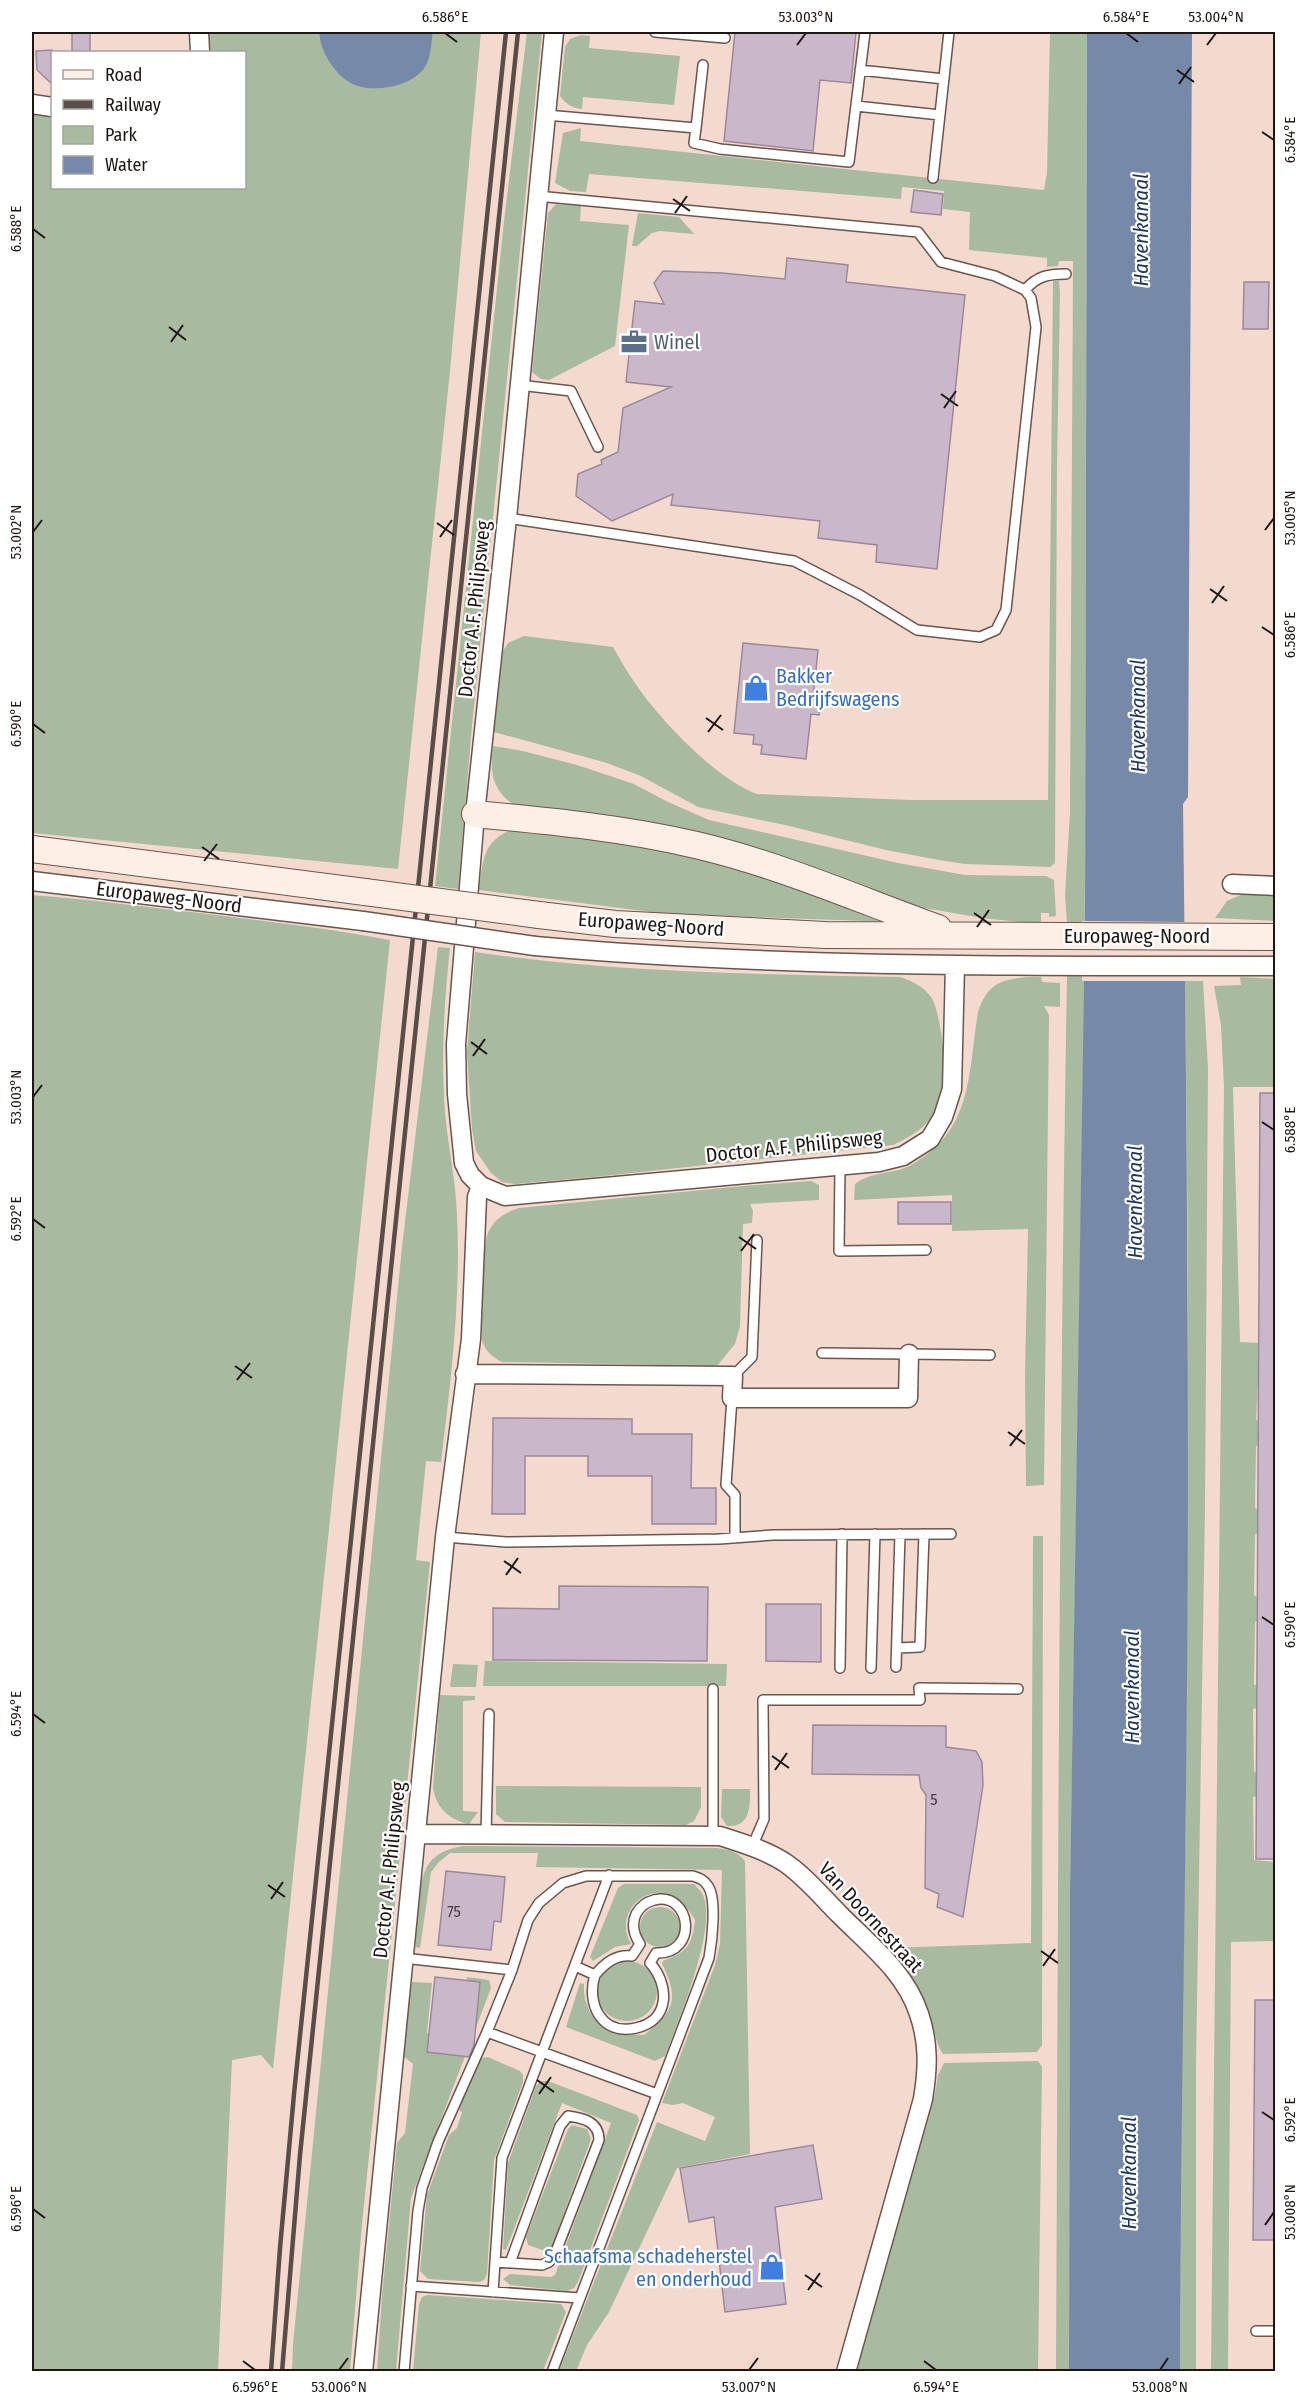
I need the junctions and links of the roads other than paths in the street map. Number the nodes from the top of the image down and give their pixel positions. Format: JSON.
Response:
{"nodes":[{"id":1,"x":200,"y":32,"type":"edge"},
{"id":2,"x":554,"y":32,"type":"edge"},
{"id":3,"x":655,"y":32,"type":"edge"},
{"id":4,"x":865,"y":32,"type":"edge"},
{"id":5,"x":949,"y":32,"type":"edge"},
{"id":6,"x":725,"y":38,"type":"dead end"},
{"id":7,"x":200,"y":51,"type":"edge"},
{"id":8,"x":703,"y":65,"type":"dead end"},
{"id":9,"x":860,"y":70,"type":"junction"},
{"id":10,"x":944,"y":79,"type":"junction"},
{"id":11,"x":32,"y":104,"type":"edge"},
{"id":12,"x":856,"y":106,"type":"junction"},
{"id":13,"x":51,"y":107,"type":"edge"},
{"id":14,"x":546,"y":115,"type":"junction"},
{"id":15,"x":940,"y":115,"type":"junction"},
{"id":16,"x":696,"y":128,"type":"junction"},
{"id":17,"x":933,"y":178,"type":"dead end"},
{"id":18,"x":537,"y":196,"type":"junction"},
{"id":19,"x":1066,"y":274,"type":"dead end"},
{"id":20,"x":1025,"y":290,"type":"junction"},
{"id":21,"x":519,"y":385,"type":"junction"},
{"id":22,"x":598,"y":447,"type":"dead end"},
{"id":23,"x":507,"y":518,"type":"junction"},
{"id":24,"x":475,"y":814,"type":"junction"},
{"id":25,"x":32,"y":849,"type":"edge"},
{"id":26,"x":32,"y":881,"type":"edge"},
{"id":27,"x":1232,"y":884,"type":"dead end"},
{"id":28,"x":1275,"y":886,"type":"edge"},
{"id":29,"x":956,"y":934,"type":"junction"},
{"id":30,"x":1275,"y":937,"type":"edge"},
{"id":31,"x":955,"y":965,"type":"junction"},
{"id":32,"x":1275,"y":966,"type":"edge"},
{"id":33,"x":840,"y":1166,"type":"junction"},
{"id":34,"x":481,"y":1186,"type":"junction"},
{"id":35,"x":757,"y":1240,"type":"dead end"},
{"id":36,"x":926,"y":1250,"type":"dead end"},
{"id":37,"x":822,"y":1353,"type":"dead end"},
{"id":38,"x":909,"y":1354,"type":"junction"},
{"id":39,"x":990,"y":1355,"type":"dead end"},
{"id":40,"x":465,"y":1374,"type":"junction"},
{"id":41,"x":733,"y":1376,"type":"junction"},
{"id":42,"x":732,"y":1398,"type":"junction"},
{"id":43,"x":842,"y":1534,"type":"junction"},
{"id":44,"x":875,"y":1534,"type":"junction"},
{"id":45,"x":900,"y":1534,"type":"junction"},
{"id":46,"x":924,"y":1534,"type":"junction"},
{"id":47,"x":951,"y":1534,"type":"dead end"},
{"id":48,"x":445,"y":1537,"type":"junction"},
{"id":49,"x":735,"y":1539,"type":"junction"},
{"id":50,"x":897,"y":1648,"type":"junction"},
{"id":51,"x":896,"y":1666,"type":"dead end"},
{"id":52,"x":840,"y":1668,"type":"dead end"},
{"id":53,"x":871,"y":1668,"type":"dead end"},
{"id":54,"x":713,"y":1689,"type":"dead end"},
{"id":55,"x":1018,"y":1689,"type":"dead end"},
{"id":56,"x":489,"y":1714,"type":"dead end"},
{"id":57,"x":415,"y":1834,"type":"junction"},
{"id":58,"x":486,"y":1835,"type":"junction"},
{"id":59,"x":713,"y":1836,"type":"junction"},
{"id":60,"x":752,"y":1847,"type":"junction"},
{"id":61,"x":609,"y":1875,"type":"junction"},
{"id":62,"x":640,"y":1944,"type":"junction"},
{"id":63,"x":656,"y":1953,"type":"junction"},
{"id":64,"x":632,"y":1956,"type":"junction"},
{"id":65,"x":403,"y":1958,"type":"junction"},
{"id":66,"x":650,"y":1963,"type":"junction"},
{"id":67,"x":575,"y":1966,"type":"junction"},
{"id":68,"x":512,"y":1970,"type":"junction"},
{"id":69,"x":595,"y":1975,"type":"junction"},
{"id":70,"x":487,"y":2032,"type":"junction"},
{"id":71,"x":542,"y":2053,"type":"junction"},
{"id":72,"x":657,"y":2094,"type":"junction"},
{"id":73,"x":495,"y":2262,"type":"junction"},
{"id":74,"x":510,"y":2263,"type":"junction"},
{"id":75,"x":411,"y":2286,"type":"junction"},
{"id":76,"x":494,"y":2292,"type":"junction"},
{"id":77,"x":580,"y":2298,"type":"junction"},
{"id":78,"x":1256,"y":2331,"type":"dead end"},
{"id":79,"x":1275,"y":2331,"type":"edge"},
{"id":80,"x":363,"y":2372,"type":"edge"},
{"id":81,"x":404,"y":2372,"type":"edge"},
{"id":82,"x":552,"y":2372,"type":"edge"},
{"id":83,"x":846,"y":2372,"type":"edge"}],
"edges":[{"from":1,"to":7,"type":"street"},
{"from":2,"to":14,"type":"street","name":"Doctor A.F. Philipsweg"},
{"from":3,"to":6,"type":"lane"},
{"from":4,"to":9,"type":"lane"},
{"from":5,"to":10,"type":"lane"},
{"from":8,"to":16,"type":"lane"},
{"from":9,"to":10,"type":"lane"},
{"from":9,"to":12,"type":"lane"},
{"from":10,"to":15,"type":"lane"},
{"from":11,"to":13,"type":"street"},
{"from":12,"to":15,"type":"lane"},
{"from":12,"to":16,"type":"lane"},
{"from":14,"to":16,"type":"lane"},
{"from":14,"to":18,"type":"street","name":"Doctor A.F. Philipsweg"},
{"from":15,"to":17,"type":"lane"},
{"from":18,"to":20,"type":"lane"},
{"from":18,"to":21,"type":"street","name":"Doctor A.F. Philipsweg"},
{"from":19,"to":20,"type":"lane"},
{"from":20,"to":23,"type":"lane"},
{"from":21,"to":22,"type":"lane"},
{"from":21,"to":23,"type":"street","name":"Doctor A.F. Philipsweg"},
{"from":23,"to":24,"type":"street","name":"Doctor A.F. Philipsweg"},
{"from":24,"to":29,"type":"main road"},
{"from":24,"to":34,"type":"street","name":"Doctor A.F. Philipsweg"},
{"from":25,"to":29,"type":"main road","name":"Europaweg-Noord","bridge":true},
{"from":26,"to":31,"type":"street","name":"Europaweg-Noord","bridge":true},
{"from":27,"to":28,"type":"street"},
{"from":29,"to":30,"type":"main road","name":"Europaweg-Noord"},
{"from":31,"to":32,"type":"street","name":"Europaweg-Noord"},
{"from":31,"to":33,"type":"street","name":"Doctor A.F. Philipsweg"},
{"from":33,"to":34,"type":"street","name":"Doctor A.F. Philipsweg"},
{"from":33,"to":36,"type":"lane"},
{"from":34,"to":40,"type":"street","name":"Doctor A.F. Philipsweg"},
{"from":35,"to":41,"type":"lane"},
{"from":37,"to":38,"type":"lane"},
{"from":38,"to":39,"type":"lane"},
{"from":38,"to":42,"type":"street"},
{"from":40,"to":41,"type":"street"},
{"from":40,"to":48,"type":"street","name":"Doctor A.F. Philipsweg"},
{"from":41,"to":42,"type":"street"},
{"from":42,"to":49,"type":"lane"},
{"from":43,"to":44,"type":"lane"},
{"from":43,"to":49,"type":"lane"},
{"from":43,"to":52,"type":"lane"},
{"from":44,"to":45,"type":"lane"},
{"from":44,"to":53,"type":"lane"},
{"from":45,"to":46,"type":"lane"},
{"from":45,"to":50,"type":"lane"},
{"from":46,"to":47,"type":"lane"},
{"from":46,"to":50,"type":"lane"},
{"from":48,"to":49,"type":"lane"},
{"from":48,"to":57,"type":"street","name":"Doctor A.F. Philipsweg"},
{"from":50,"to":51,"type":"lane"},
{"from":54,"to":59,"type":"lane"},
{"from":55,"to":60,"type":"lane"},
{"from":56,"to":58,"type":"lane"},
{"from":57,"to":58,"type":"street","name":"Van Doornestraat"},
{"from":57,"to":65,"type":"street","name":"Doctor A.F. Philipsweg"},
{"from":58,"to":59,"type":"street","name":"Van Doornestraat"},
{"from":59,"to":60,"type":"street","name":"Van Doornestraat"},
{"from":60,"to":83,"type":"street","name":"Van Doornestraat"},
{"from":61,"to":67,"type":"lane"},
{"from":61,"to":68,"type":"lane"},
{"from":61,"to":72,"type":"lane"},
{"from":62,"to":63,"type":"lane"},
{"from":62,"to":63,"type":"lane"},
{"from":62,"to":64,"type":"lane"},
{"from":63,"to":66,"type":"lane"},
{"from":64,"to":66,"type":"lane"},
{"from":64,"to":69,"type":"lane"},
{"from":65,"to":68,"type":"lane"},
{"from":65,"to":80,"type":"street","name":"Doctor A.F. Philipsweg"},
{"from":66,"to":69,"type":"lane"},
{"from":67,"to":69,"type":"lane"},
{"from":67,"to":71,"type":"lane"},
{"from":68,"to":70,"type":"lane"},
{"from":70,"to":71,"type":"lane"},
{"from":70,"to":75,"type":"lane"},
{"from":71,"to":72,"type":"lane"},
{"from":71,"to":73,"type":"lane"},
{"from":72,"to":77,"type":"lane"},
{"from":73,"to":74,"type":"lane"},
{"from":73,"to":76,"type":"lane"},
{"from":74,"to":74,"type":"lane"},
{"from":75,"to":76,"type":"lane"},
{"from":75,"to":81,"type":"lane"},
{"from":76,"to":77,"type":"lane"},
{"from":77,"to":82,"type":"lane"},
{"from":78,"to":79,"type":"lane"}]}
